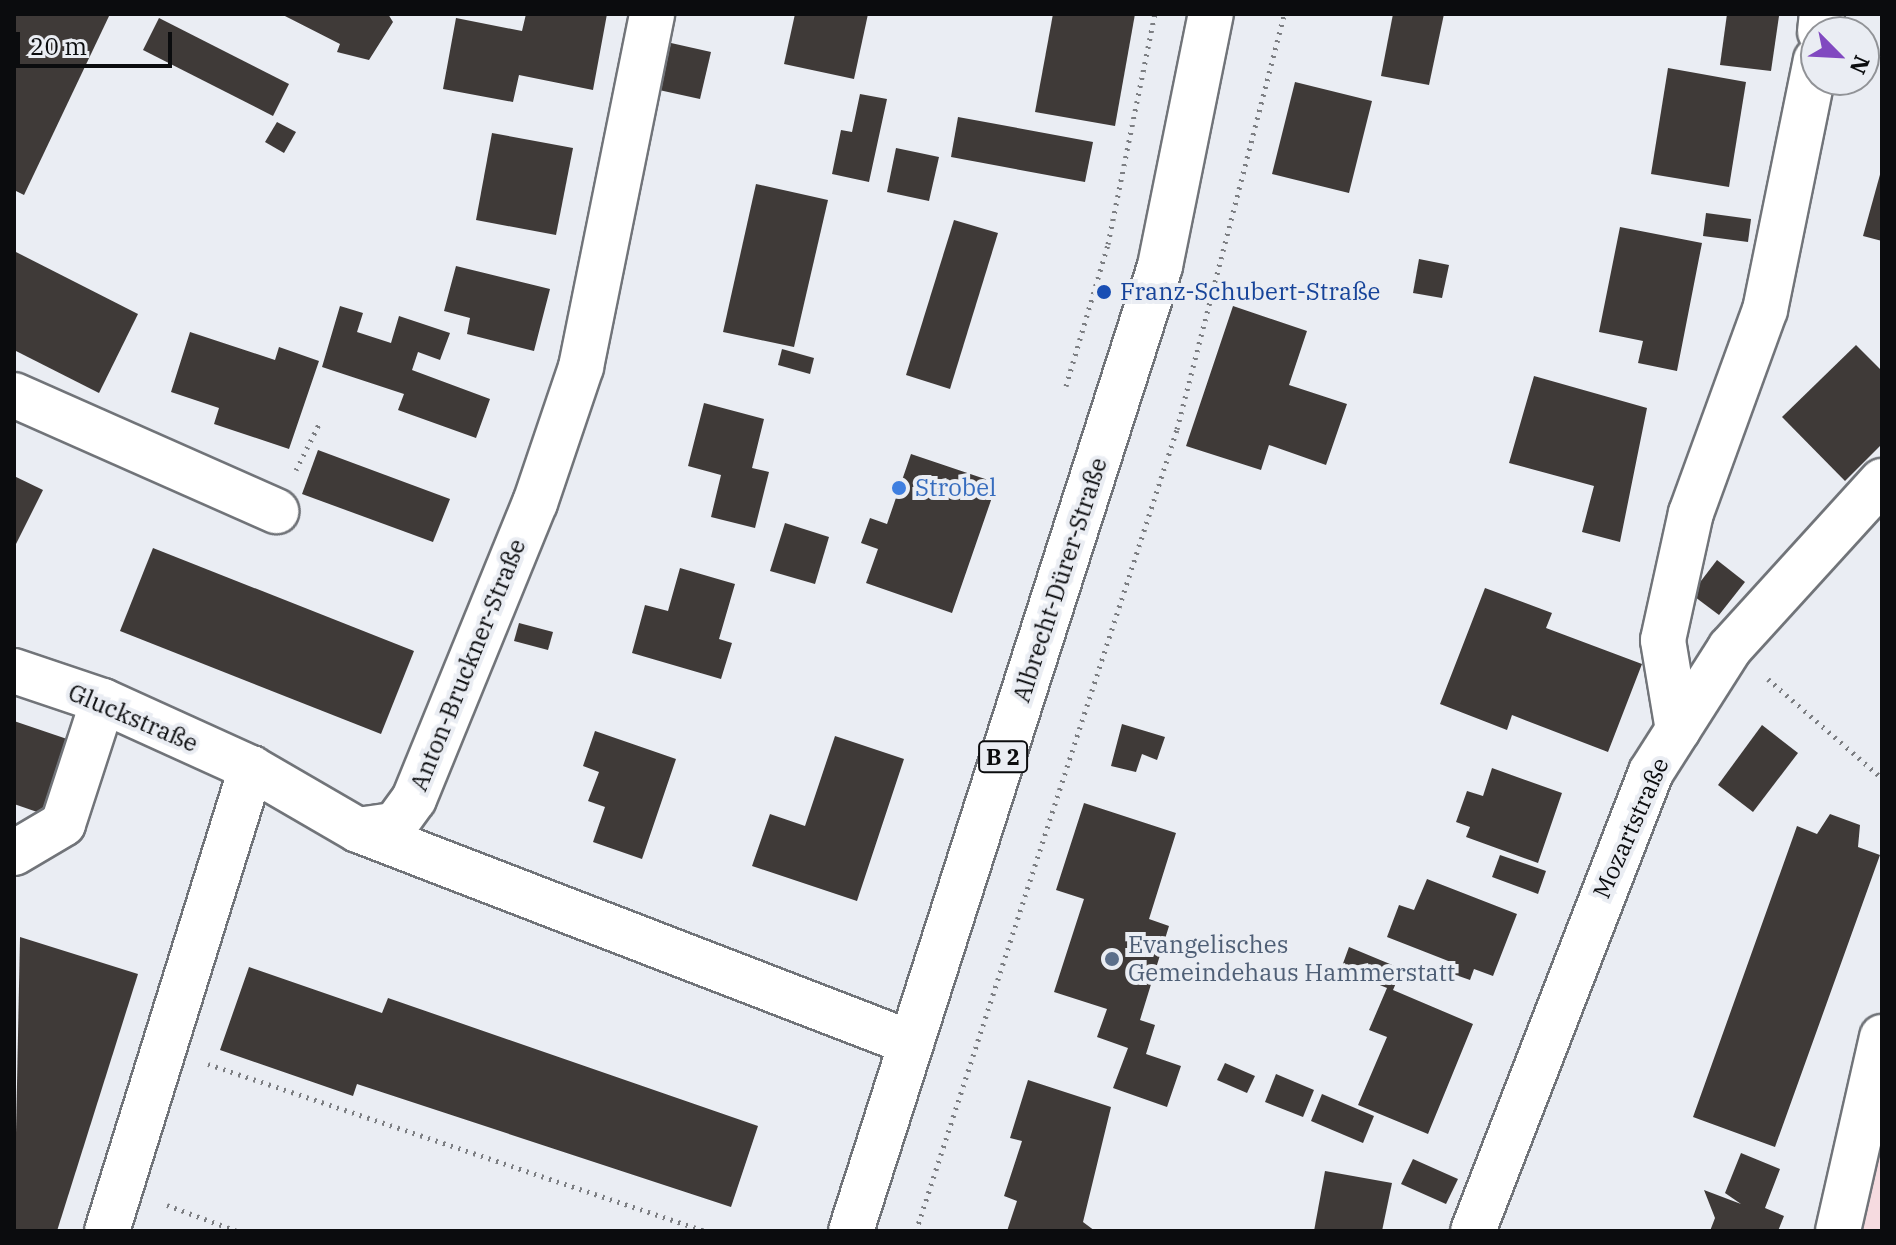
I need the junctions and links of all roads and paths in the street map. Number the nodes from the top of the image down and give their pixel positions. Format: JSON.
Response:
{"nodes":[{"id":1,"x":652,"y":14,"type":"edge"},
{"id":2,"x":1211,"y":14,"type":"edge"},
{"id":3,"x":1284,"y":14,"type":"edge"},
{"id":4,"x":1809,"y":96,"type":"edge"},
{"id":5,"x":14,"y":395,"type":"edge"},
{"id":6,"x":1882,"y":481,"type":"edge"},
{"id":7,"x":276,"y":511,"type":"dead end"},
{"id":8,"x":14,"y":671,"type":"edge"},
{"id":9,"x":1770,"y":681,"type":"dead end"},
{"id":10,"x":103,"y":701,"type":"junction"},
{"id":11,"x":1678,"y":730,"type":"junction"},
{"id":12,"x":251,"y":768,"type":"junction"},
{"id":13,"x":1882,"y":778,"type":"edge"},
{"id":14,"x":358,"y":830,"type":"junction"},
{"id":15,"x":14,"y":853,"type":"edge"},
{"id":16,"x":1882,"y":1037,"type":"edge"},
{"id":17,"x":911,"y":1043,"type":"junction"},
{"id":18,"x":162,"y":1048,"type":"junction"},
{"id":19,"x":120,"y":1187,"type":"junction"},
{"id":20,"x":107,"y":1231,"type":"edge"},
{"id":21,"x":237,"y":1231,"type":"edge"},
{"id":22,"x":705,"y":1231,"type":"edge"},
{"id":23,"x":851,"y":1231,"type":"edge"},
{"id":24,"x":916,"y":1231,"type":"edge"},
{"id":25,"x":1473,"y":1231,"type":"edge"},
{"id":26,"x":1838,"y":1231,"type":"edge"}],
"edges":[{"from":1,"to":14,"type":"street","name":"Anton-Bruckner-Straße"},
{"from":2,"to":17,"type":"street","name":"Albrecht-Dürer-Straße","number":"B 2"},
{"from":3,"to":24,"type":"path"},
{"from":4,"to":11,"type":"street"},
{"from":5,"to":7,"type":"street"},
{"from":6,"to":11,"type":"street","name":"Mozartstraße"},
{"from":8,"to":10,"type":"street","name":"Gluckstraße"},
{"from":9,"to":13,"type":"path"},
{"from":10,"to":12,"type":"street","name":"Gluckstraße"},
{"from":10,"to":15,"type":"street"},
{"from":11,"to":25,"type":"street","name":"Mozartstraße"},
{"from":12,"to":14,"type":"street"},
{"from":12,"to":18,"type":"street"},
{"from":14,"to":17,"type":"street"},
{"from":16,"to":26,"type":"street"},
{"from":17,"to":23,"type":"street","name":"Albrecht-Dürer-Straße","number":"B 2"},
{"from":18,"to":19,"type":"street"},
{"from":18,"to":22,"type":"path"},
{"from":19,"to":20,"type":"street"},
{"from":19,"to":21,"type":"path"}]}
